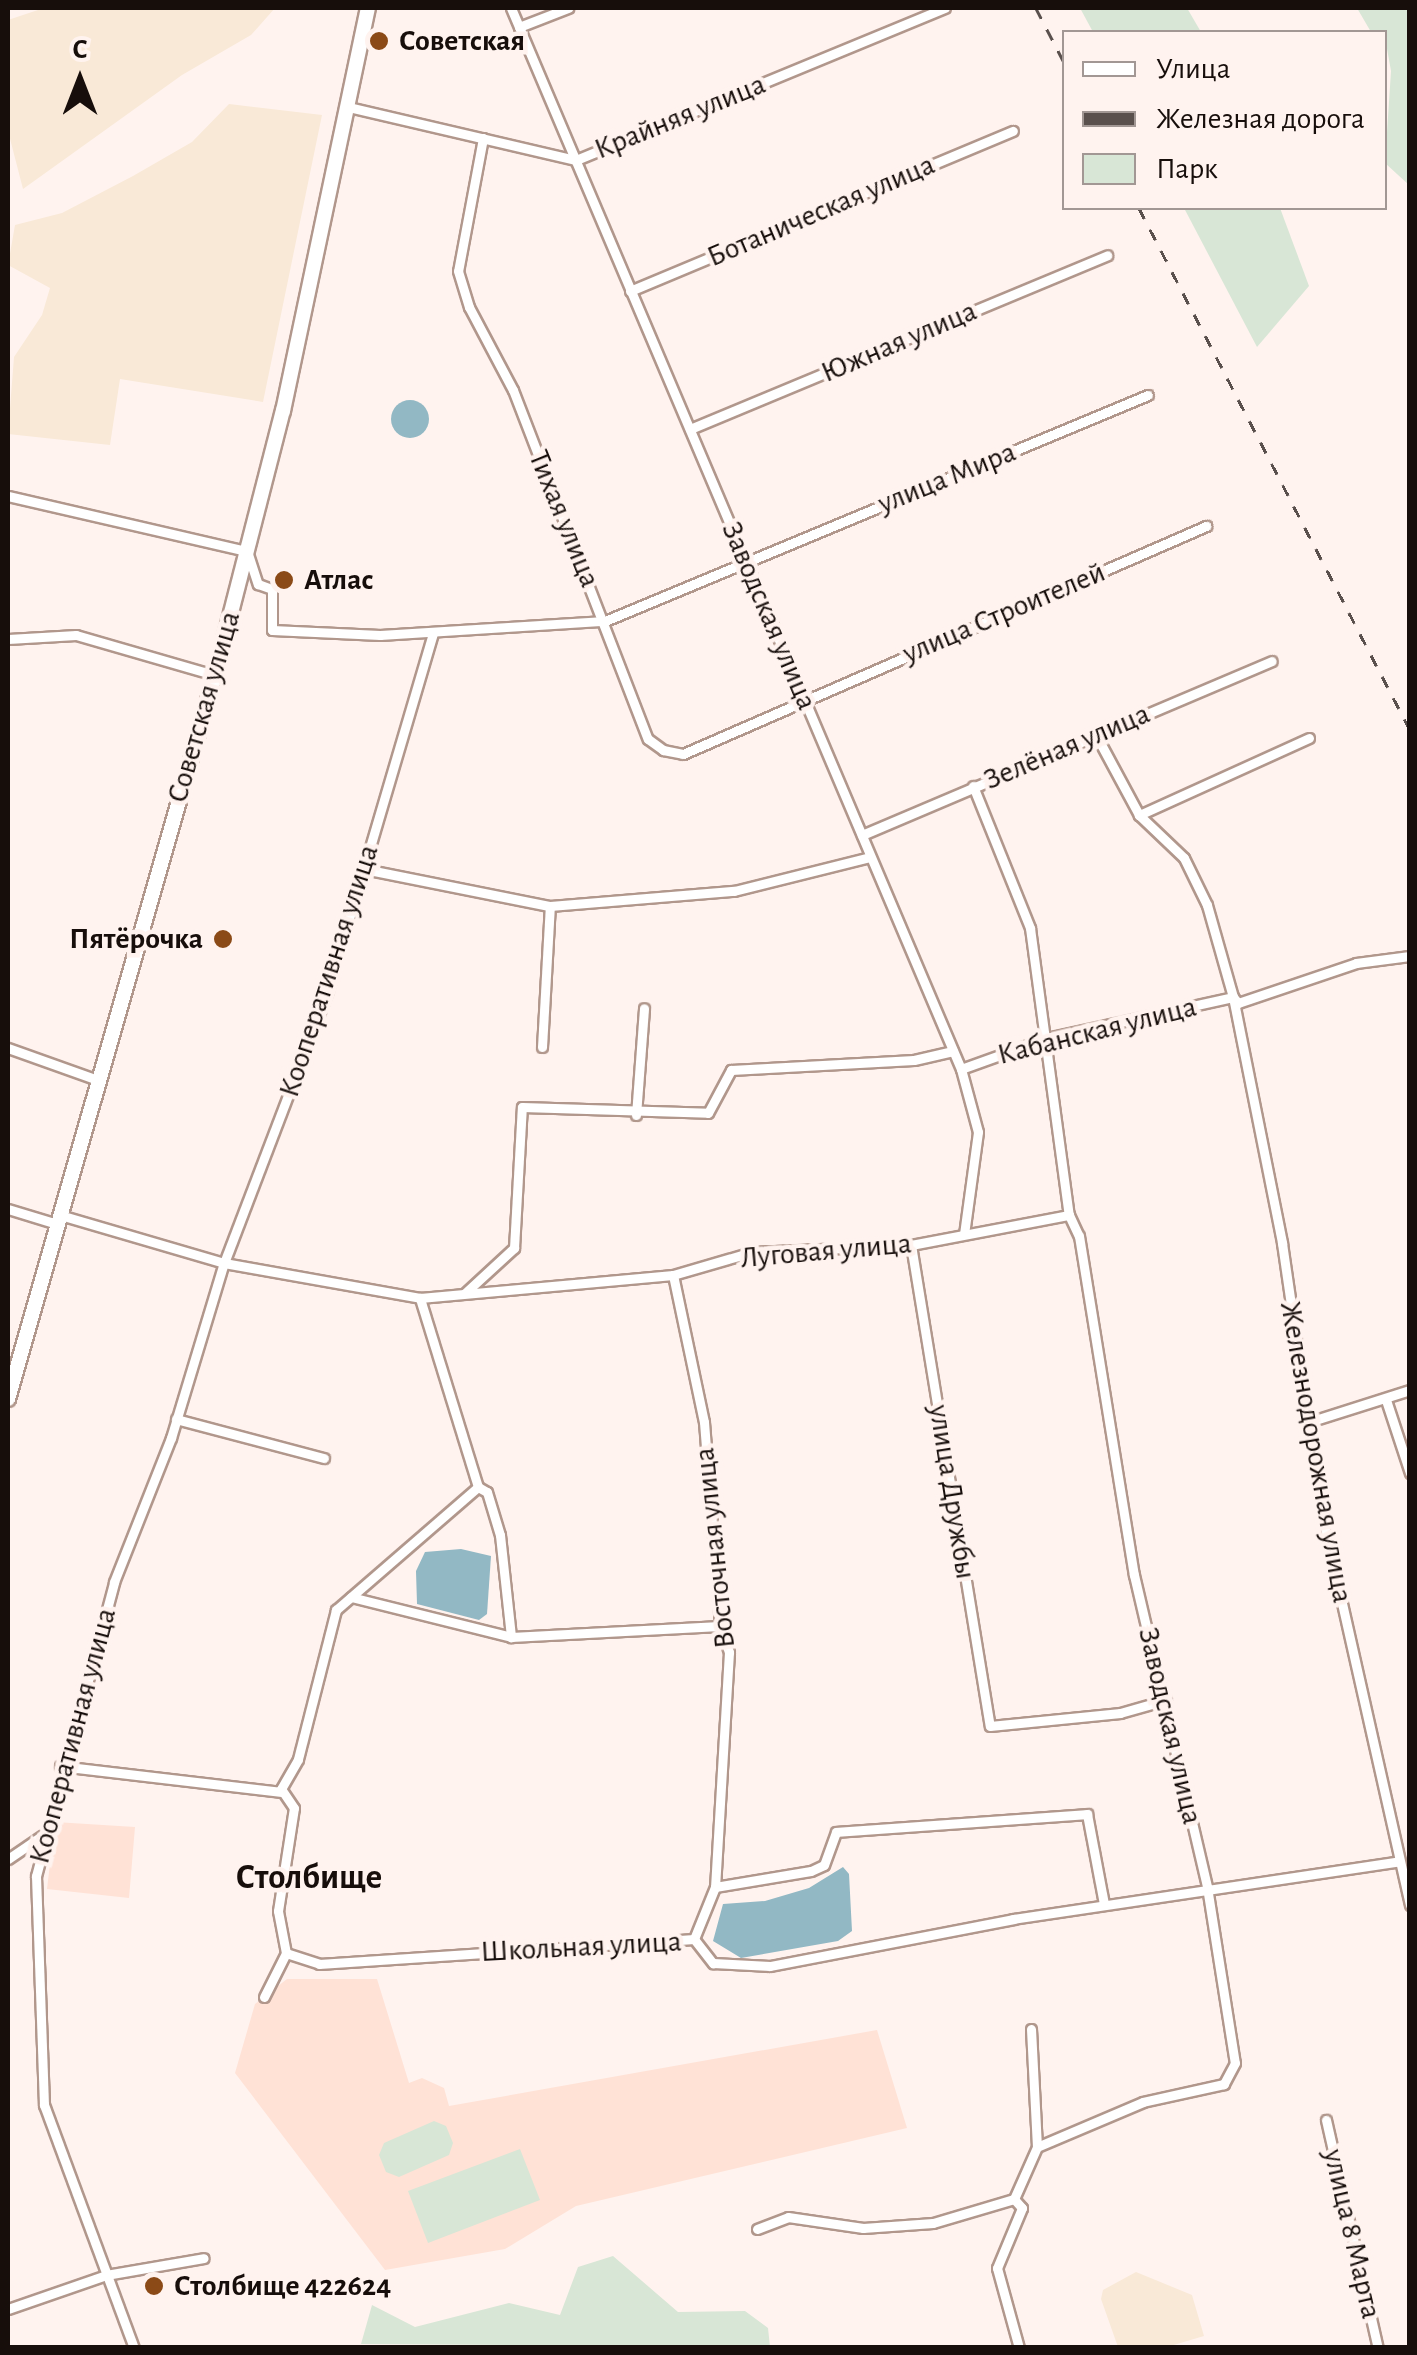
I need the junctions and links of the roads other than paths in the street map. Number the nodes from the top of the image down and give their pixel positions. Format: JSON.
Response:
{"nodes":[{"id":1,"x":368,"y":8,"type":"edge"},
{"id":2,"x":510,"y":8,"type":"edge"},
{"id":3,"x":568,"y":8,"type":"edge"},
{"id":4,"x":945,"y":8,"type":"edge"},
{"id":5,"x":519,"y":27,"type":"junction"},
{"id":6,"x":348,"y":108,"type":"junction"},
{"id":7,"x":1013,"y":132,"type":"dead end"},
{"id":8,"x":483,"y":138,"type":"junction"},
{"id":9,"x":576,"y":160,"type":"junction"},
{"id":10,"x":1107,"y":255,"type":"dead end"},
{"id":11,"x":630,"y":291,"type":"junction"},
{"id":12,"x":1148,"y":395,"type":"dead end"},
{"id":13,"x":690,"y":429,"type":"junction"},
{"id":14,"x":8,"y":496,"type":"edge"},
{"id":15,"x":1206,"y":526,"type":"dead end"},
{"id":16,"x":247,"y":551,"type":"junction"},
{"id":17,"x":746,"y":561,"type":"junction"},
{"id":18,"x":606,"y":620,"type":"junction"},
{"id":19,"x":432,"y":634,"type":"junction"},
{"id":20,"x":8,"y":639,"type":"edge"},
{"id":21,"x":1272,"y":661,"type":"dead end"},
{"id":22,"x":215,"y":675,"type":"junction"},
{"id":23,"x":803,"y":699,"type":"junction"},
{"id":24,"x":1096,"y":736,"type":"junction"},
{"id":25,"x":1309,"y":738,"type":"dead end"},
{"id":26,"x":973,"y":786,"type":"junction"},
{"id":27,"x":1139,"y":815,"type":"junction"},
{"id":28,"x":862,"y":836,"type":"junction"},
{"id":29,"x":870,"y":857,"type":"junction"},
{"id":30,"x":364,"y":869,"type":"junction"},
{"id":31,"x":550,"y":906,"type":"junction"},
{"id":32,"x":1410,"y":956,"type":"edge"},
{"id":33,"x":1233,"y":997,"type":"junction"},
{"id":34,"x":644,"y":1008,"type":"dead end"},
{"id":35,"x":1047,"y":1038,"type":"junction"},
{"id":36,"x":542,"y":1047,"type":"dead end"},
{"id":37,"x":8,"y":1048,"type":"edge"},
{"id":38,"x":954,"y":1051,"type":"junction"},
{"id":39,"x":961,"y":1068,"type":"junction"},
{"id":40,"x":98,"y":1080,"type":"junction"},
{"id":41,"x":636,"y":1115,"type":"junction"},
{"id":42,"x":8,"y":1208,"type":"edge"},
{"id":43,"x":1069,"y":1216,"type":"junction"},
{"id":44,"x":58,"y":1220,"type":"junction"},
{"id":45,"x":964,"y":1234,"type":"junction"},
{"id":46,"x":912,"y":1245,"type":"junction"},
{"id":47,"x":224,"y":1263,"type":"junction"},
{"id":48,"x":673,"y":1275,"type":"junction"},
{"id":49,"x":464,"y":1295,"type":"junction"},
{"id":50,"x":420,"y":1298,"type":"junction"},
{"id":51,"x":1410,"y":1390,"type":"edge"},
{"id":52,"x":8,"y":1399,"type":"edge"},
{"id":53,"x":1386,"y":1400,"type":"junction"},
{"id":54,"x":176,"y":1420,"type":"junction"},
{"id":55,"x":1312,"y":1421,"type":"junction"},
{"id":56,"x":324,"y":1458,"type":"dead end"},
{"id":57,"x":1410,"y":1473,"type":"edge"},
{"id":58,"x":478,"y":1486,"type":"junction"},
{"id":59,"x":351,"y":1597,"type":"junction"},
{"id":60,"x":720,"y":1626,"type":"junction"},
{"id":61,"x":511,"y":1637,"type":"junction"},
{"id":62,"x":1166,"y":1700,"type":"junction"},
{"id":63,"x":60,"y":1766,"type":"junction"},
{"id":64,"x":282,"y":1792,"type":"junction"},
{"id":65,"x":44,"y":1835,"type":"junction"},
{"id":66,"x":8,"y":1860,"type":"edge"},
{"id":67,"x":1399,"y":1861,"type":"junction"},
{"id":68,"x":716,"y":1887,"type":"junction"},
{"id":69,"x":1207,"y":1888,"type":"junction"},
{"id":70,"x":1104,"y":1904,"type":"junction"},
{"id":71,"x":1410,"y":1905,"type":"edge"},
{"id":72,"x":694,"y":1939,"type":"junction"},
{"id":73,"x":286,"y":1953,"type":"junction"},
{"id":74,"x":264,"y":1997,"type":"dead end"},
{"id":75,"x":1032,"y":2028,"type":"dead end"},
{"id":76,"x":1326,"y":2120,"type":"dead end"},
{"id":77,"x":1037,"y":2147,"type":"junction"},
{"id":78,"x":1014,"y":2199,"type":"junction"},
{"id":79,"x":757,"y":2229,"type":"dead end"},
{"id":80,"x":204,"y":2258,"type":"dead end"},
{"id":81,"x":106,"y":2276,"type":"junction"},
{"id":82,"x":8,"y":2309,"type":"edge"},
{"id":83,"x":134,"y":2348,"type":"edge"},
{"id":84,"x":1019,"y":2348,"type":"edge"},
{"id":85,"x":1378,"y":2348,"type":"edge"}],
"edges":[{"from":1,"to":6,"type":"street","name":"Советская улица"},
{"from":2,"to":5,"type":"street","name":"Заводская улица"},
{"from":3,"to":5,"type":"street"},
{"from":4,"to":9,"type":"street","name":"Крайняя улица"},
{"from":5,"to":9,"type":"street","name":"Заводская улица"},
{"from":6,"to":8,"type":"street","name":"Крайняя улица"},
{"from":6,"to":16,"type":"street","name":"Советская улица"},
{"from":7,"to":11,"type":"street","name":"Ботаническая улица"},
{"from":8,"to":9,"type":"street","name":"Крайняя улица"},
{"from":8,"to":18,"type":"street","name":"Тихая улица"},
{"from":9,"to":11,"type":"street","name":"Заводская улица"},
{"from":10,"to":13,"type":"street","name":"Южная улица"},
{"from":11,"to":13,"type":"street","name":"Заводская улица"},
{"from":12,"to":17,"type":"street","name":"улица Мира"},
{"from":13,"to":17,"type":"street","name":"Заводская улица"},
{"from":14,"to":16,"type":"street"},
{"from":15,"to":23,"type":"street","name":"улица Строителей"},
{"from":16,"to":19,"type":"street"},
{"from":16,"to":22,"type":"street","name":"Советская улица"},
{"from":17,"to":18,"type":"street"},
{"from":17,"to":23,"type":"street","name":"Заводская улица"},
{"from":18,"to":19,"type":"street"},
{"from":18,"to":23,"type":"street","name":"Тихая улица"},
{"from":19,"to":30,"type":"street","name":"Кооперативная улица"},
{"from":20,"to":22,"type":"street"},
{"from":21,"to":24,"type":"street","name":"Зелёная улица"},
{"from":22,"to":40,"type":"street","name":"Советская улица"},
{"from":23,"to":28,"type":"street","name":"Заводская улица"},
{"from":24,"to":26,"type":"street","name":"Зелёная улица"},
{"from":24,"to":27,"type":"street","name":"Кабанская улица"},
{"from":25,"to":27,"type":"street"},
{"from":26,"to":28,"type":"street","name":"Зелёная улица"},
{"from":26,"to":35,"type":"street","name":"Заводская улица"},
{"from":27,"to":33,"type":"street","name":"Кабанская улица"},
{"from":28,"to":29,"type":"street","name":"Заводская улица"},
{"from":29,"to":31,"type":"street"},
{"from":29,"to":38,"type":"street","name":"Заводская улица"},
{"from":30,"to":31,"type":"street"},
{"from":30,"to":47,"type":"street","name":"Кооперативная улица"},
{"from":31,"to":36,"type":"street"},
{"from":32,"to":33,"type":"street","name":"Кабанская улица"},
{"from":33,"to":35,"type":"street","name":"Кабанская улица"},
{"from":33,"to":55,"type":"street","name":"Железнодорожная улица"},
{"from":34,"to":41,"type":"street"},
{"from":35,"to":39,"type":"street","name":"Кабанская улица"},
{"from":35,"to":43,"type":"street","name":"Заводская улица"},
{"from":37,"to":40,"type":"street"},
{"from":38,"to":39,"type":"street","name":"Заводская улица"},
{"from":38,"to":41,"type":"street"},
{"from":39,"to":45,"type":"street","name":"Заводская улица"},
{"from":40,"to":44,"type":"street","name":"Советская улица"},
{"from":41,"to":49,"type":"street"},
{"from":42,"to":44,"type":"street","name":"Луговая улица"},
{"from":43,"to":45,"type":"street","name":"Луговая улица"},
{"from":43,"to":62,"type":"street","name":"Заводская улица"},
{"from":44,"to":47,"type":"street","name":"Луговая улица"},
{"from":44,"to":52,"type":"street","name":"Советская улица"},
{"from":45,"to":46,"type":"street","name":"Луговая улица"},
{"from":46,"to":48,"type":"street","name":"Луговая улица"},
{"from":46,"to":62,"type":"street","name":"улица Дружбы"},
{"from":47,"to":50,"type":"street","name":"Луговая улица"},
{"from":47,"to":54,"type":"street","name":"Кооперативная улица"},
{"from":48,"to":49,"type":"street","name":"Луговая улица"},
{"from":48,"to":60,"type":"street","name":"Восточная улица"},
{"from":49,"to":50,"type":"street","name":"Луговая улица"},
{"from":50,"to":58,"type":"street"},
{"from":51,"to":53,"type":"street"},
{"from":53,"to":55,"type":"street"},
{"from":53,"to":57,"type":"street"},
{"from":54,"to":56,"type":"street"},
{"from":54,"to":63,"type":"street","name":"Кооперативная улица"},
{"from":55,"to":67,"type":"street","name":"Железнодорожная улица"},
{"from":58,"to":59,"type":"street"},
{"from":58,"to":61,"type":"street"},
{"from":59,"to":61,"type":"street"},
{"from":59,"to":64,"type":"street"},
{"from":60,"to":61,"type":"street"},
{"from":60,"to":68,"type":"street","name":"Восточная улица"},
{"from":62,"to":69,"type":"street","name":"Заводская улица"},
{"from":63,"to":64,"type":"street"},
{"from":63,"to":65,"type":"street","name":"Кооперативная улица"},
{"from":64,"to":73,"type":"street"},
{"from":65,"to":66,"type":"street"},
{"from":65,"to":81,"type":"street","name":"Кооперативная улица"},
{"from":67,"to":69,"type":"street","name":"Школьная улица"},
{"from":67,"to":71,"type":"street","name":"Железнодорожная улица"},
{"from":68,"to":70,"type":"street"},
{"from":68,"to":72,"type":"street","name":"Восточная улица"},
{"from":69,"to":70,"type":"street","name":"Школьная улица"},
{"from":69,"to":77,"type":"street","name":"Заводская улица"},
{"from":70,"to":72,"type":"street","name":"Школьная улица"},
{"from":72,"to":73,"type":"street","name":"Школьная улица"},
{"from":73,"to":74,"type":"street"},
{"from":75,"to":77,"type":"street"},
{"from":76,"to":85,"type":"street","name":"улица 8 Марта"},
{"from":77,"to":78,"type":"street"},
{"from":78,"to":79,"type":"street"},
{"from":78,"to":84,"type":"street"},
{"from":80,"to":81,"type":"street"},
{"from":81,"to":82,"type":"street"},
{"from":81,"to":83,"type":"street","name":"Кооперативная улица"}]}
